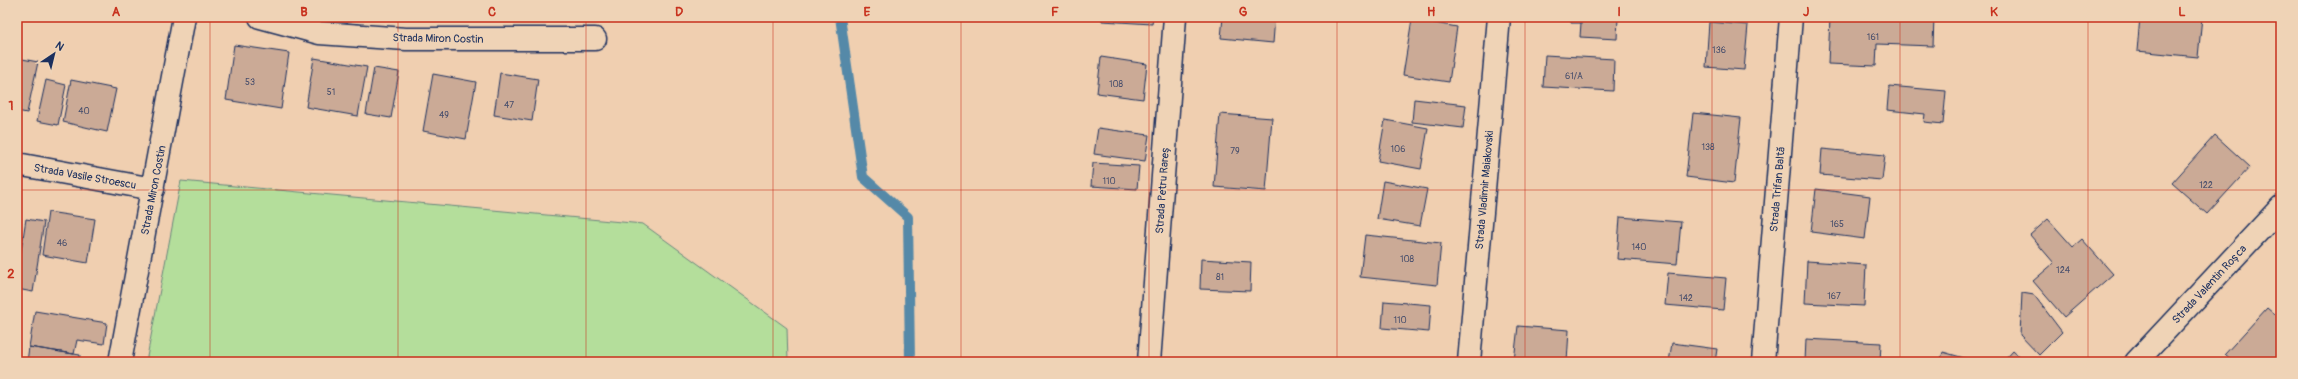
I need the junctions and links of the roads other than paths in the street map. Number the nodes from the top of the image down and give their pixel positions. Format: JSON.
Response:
{"nodes":[{"id":1,"x":184,"y":17,"type":"edge"},
{"id":2,"x":260,"y":17,"type":"edge"},
{"id":3,"x":1175,"y":17,"type":"edge"},
{"id":4,"x":1499,"y":17,"type":"edge"},
{"id":5,"x":1791,"y":17,"type":"edge"},
{"id":6,"x":595,"y":39,"type":"dead end"},
{"id":7,"x":17,"y":164,"type":"edge"},
{"id":8,"x":153,"y":189,"type":"junction"},
{"id":9,"x":2281,"y":207,"type":"edge"},
{"id":10,"x":120,"y":362,"type":"edge"},
{"id":11,"x":1149,"y":362,"type":"edge"},
{"id":12,"x":1469,"y":362,"type":"edge"},
{"id":13,"x":1763,"y":362,"type":"edge"},
{"id":14,"x":2136,"y":362,"type":"edge"}],
"edges":[{"from":1,"to":8,"type":"street","name":"Strada Miron Costin"},
{"from":2,"to":6,"type":"street","name":"Strada Miron Costin"},
{"from":3,"to":11,"type":"street","name":"Strada Petru Rareș"},
{"from":4,"to":12,"type":"street","name":"Strada Vladimir Maiakovski"},
{"from":5,"to":13,"type":"street","name":"Strada Trifan Baltă"},
{"from":7,"to":8,"type":"street","name":"Strada Vasile Stroescu"},
{"from":8,"to":10,"type":"street","name":"Strada Miron Costin"},
{"from":9,"to":14,"type":"street","name":"Strada Valentin Roșca"}]}
